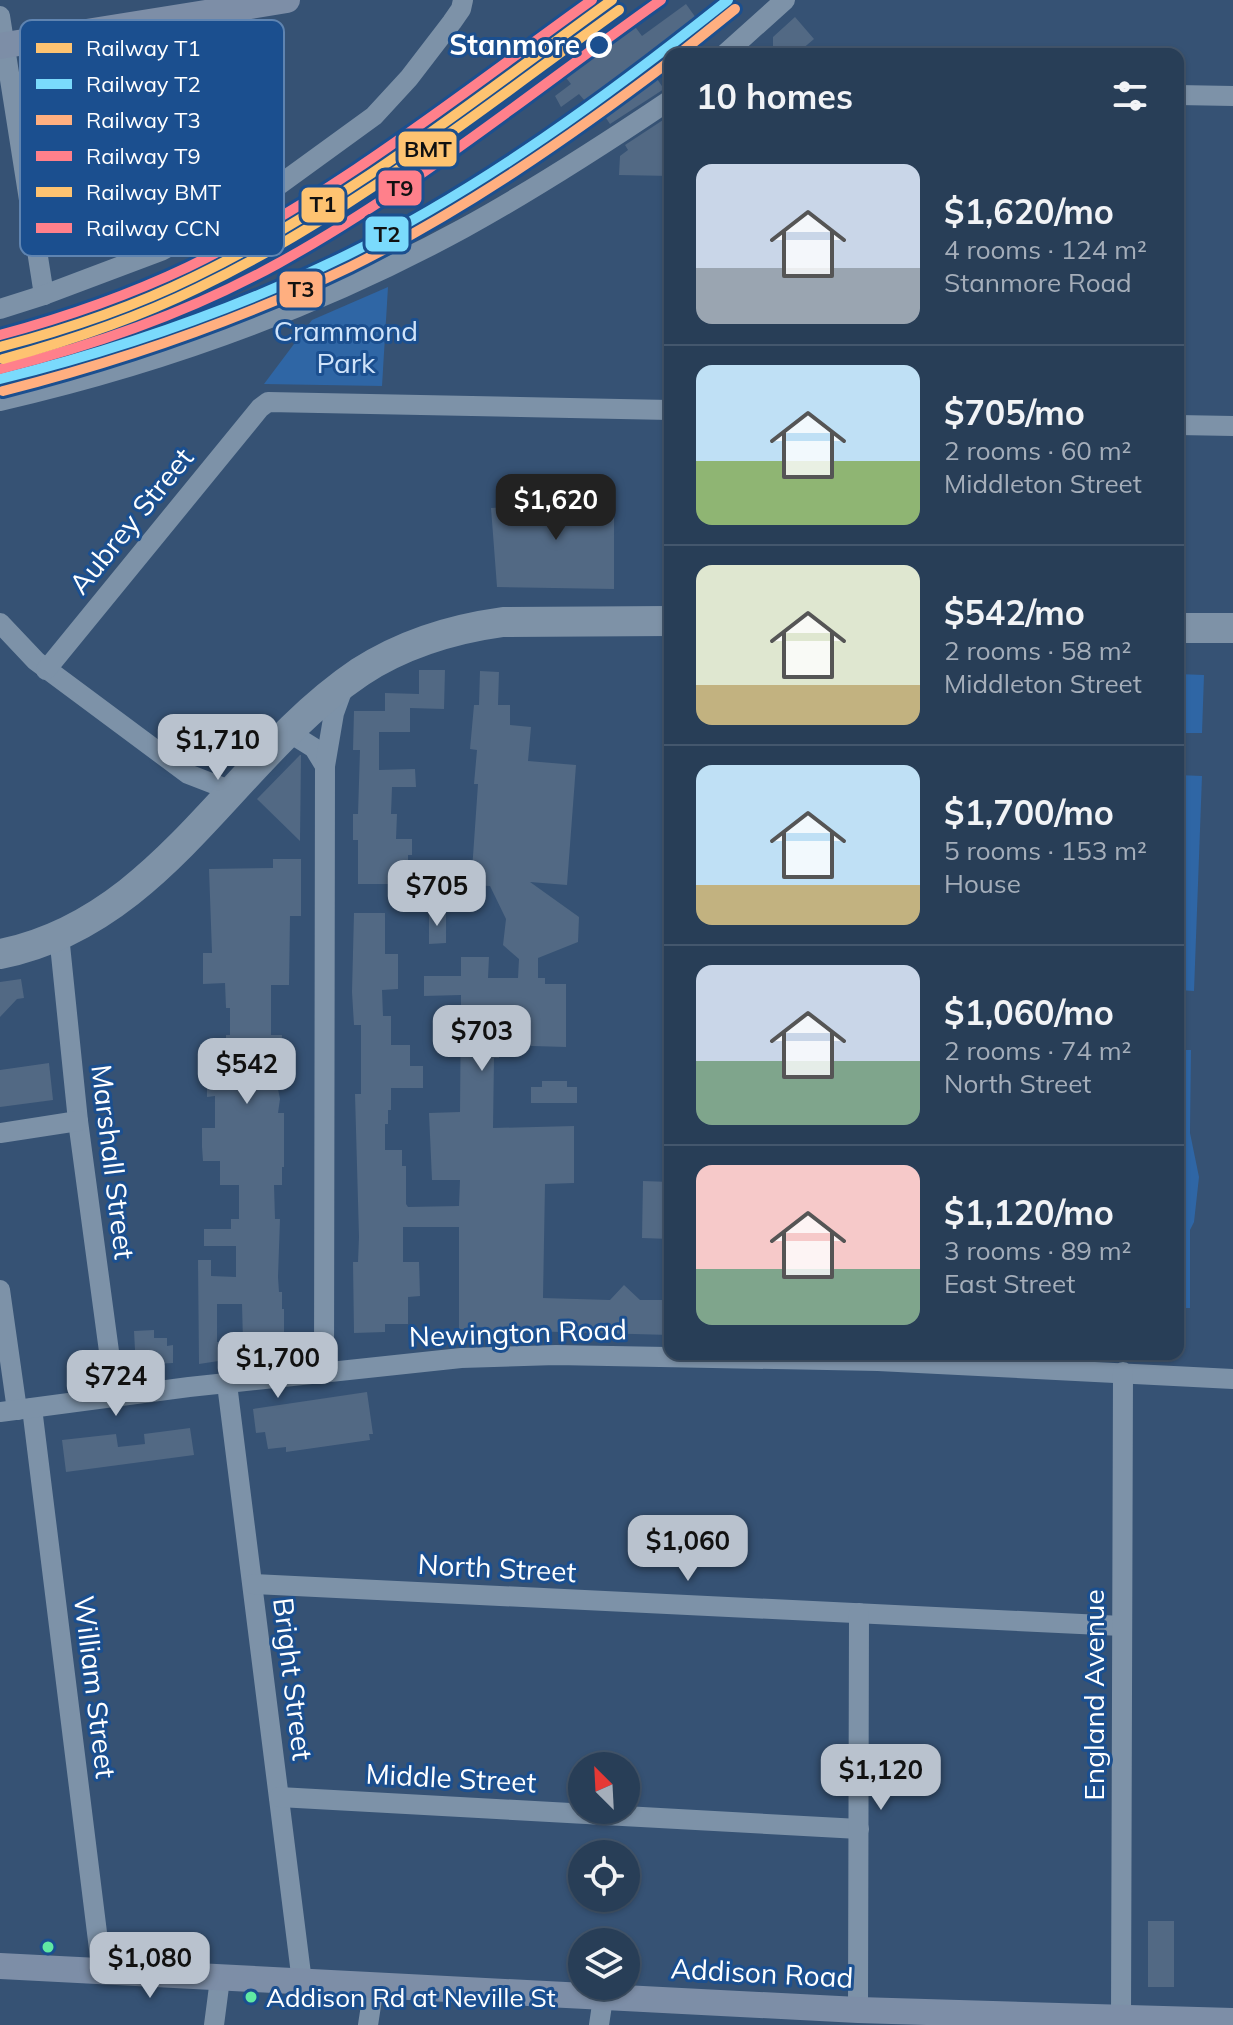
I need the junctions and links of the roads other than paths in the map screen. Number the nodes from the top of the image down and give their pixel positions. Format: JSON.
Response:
{"nodes":[{"id":1,"x":287,"y":0,"type":"edge"},
{"id":2,"x":463,"y":0,"type":"edge"},
{"id":3,"x":785,"y":0,"type":"edge"},
{"id":4,"x":0,"y":16,"type":"edge"},
{"id":5,"x":163,"y":20,"type":"edge"},
{"id":6,"x":2,"y":46,"type":"edge"},
{"id":7,"x":735,"y":48,"type":"edge"},
{"id":8,"x":1184,"y":95,"type":"edge"},
{"id":9,"x":1233,"y":96,"type":"edge"},
{"id":10,"x":664,"y":104,"type":"edge"},
{"id":11,"x":20,"y":153,"type":"edge"},
{"id":12,"x":284,"y":181,"type":"edge"},
{"id":13,"x":37,"y":256,"type":"edge"},
{"id":14,"x":148,"y":256,"type":"edge"},
{"id":15,"x":44,"y":295,"type":"junction"},
{"id":16,"x":0,"y":309,"type":"edge"},
{"id":17,"x":0,"y":401,"type":"edge"},
{"id":18,"x":664,"y":410,"type":"edge"},
{"id":19,"x":1184,"y":425,"type":"edge"},
{"id":20,"x":1233,"y":426,"type":"edge"},
{"id":21,"x":664,"y":621,"type":"edge"},
{"id":22,"x":0,"y":623,"type":"edge"},
{"id":23,"x":1184,"y":628,"type":"edge"},
{"id":24,"x":1233,"y":628,"type":"edge"},
{"id":25,"x":46,"y":670,"type":"junction"},
{"id":26,"x":344,"y":683,"type":"junction"},
{"id":27,"x":290,"y":733,"type":"junction"},
{"id":28,"x":325,"y":766,"type":"junction"},
{"id":29,"x":188,"y":774,"type":"junction"},
{"id":30,"x":221,"y":802,"type":"junction"},
{"id":31,"x":59,"y":935,"type":"junction"},
{"id":32,"x":0,"y":954,"type":"edge"},
{"id":33,"x":78,"y":1121,"type":"junction"},
{"id":34,"x":0,"y":1133,"type":"edge"},
{"id":35,"x":0,"y":1290,"type":"edge"},
{"id":36,"x":664,"y":1357,"type":"edge"},
{"id":37,"x":824,"y":1360,"type":"edge"},
{"id":38,"x":1123,"y":1372,"type":"junction"},
{"id":39,"x":324,"y":1373,"type":"junction"},
{"id":40,"x":1233,"y":1379,"type":"edge"},
{"id":41,"x":227,"y":1384,"type":"junction"},
{"id":42,"x":115,"y":1396,"type":"junction"},
{"id":43,"x":16,"y":1410,"type":"edge"},
{"id":44,"x":253,"y":1584,"type":"junction"},
{"id":45,"x":859,"y":1613,"type":"junction"},
{"id":46,"x":1122,"y":1626,"type":"junction"},
{"id":47,"x":279,"y":1797,"type":"junction"},
{"id":48,"x":859,"y":1829,"type":"junction"},
{"id":49,"x":0,"y":1966,"type":"edge"},
{"id":50,"x":102,"y":1973,"type":"junction"},
{"id":51,"x":220,"y":1979,"type":"junction"},
{"id":52,"x":302,"y":1982,"type":"junction"},
{"id":53,"x":374,"y":1986,"type":"junction"},
{"id":54,"x":568,"y":1996,"type":"edge"},
{"id":55,"x":603,"y":2000,"type":"edge"},
{"id":56,"x":640,"y":2000,"type":"edge"},
{"id":57,"x":858,"y":2010,"type":"junction"},
{"id":58,"x":1121,"y":2018,"type":"junction"},
{"id":59,"x":1233,"y":2021,"type":"edge"},
{"id":60,"x":214,"y":2025,"type":"edge"},
{"id":61,"x":368,"y":2025,"type":"edge"},
{"id":62,"x":599,"y":2025,"type":"edge"}],
"edges":[{"from":1,"to":5,"type":"main road"},
{"from":2,"to":12,"type":"street"},
{"from":3,"to":7,"type":"street"},
{"from":4,"to":6,"type":"street"},
{"from":6,"to":11,"type":"street"},
{"from":8,"to":9,"type":"street"},
{"from":10,"to":17,"type":"street"},
{"from":13,"to":15,"type":"street"},
{"from":14,"to":15,"type":"street"},
{"from":15,"to":16,"type":"street"},
{"from":18,"to":25,"type":"street","name":"Aubrey Street"},
{"from":19,"to":20,"type":"street"},
{"from":21,"to":26,"type":"highway"},
{"from":22,"to":25,"type":"street"},
{"from":23,"to":24,"type":"highway"},
{"from":25,"to":29,"type":"street"},
{"from":26,"to":27,"type":"highway"},
{"from":26,"to":28,"type":"street"},
{"from":27,"to":28,"type":"street"},
{"from":27,"to":30,"type":"highway"},
{"from":28,"to":39,"type":"street"},
{"from":29,"to":30,"type":"street"},
{"from":29,"to":30,"type":"street"},
{"from":30,"to":31,"type":"highway"},
{"from":31,"to":32,"type":"highway"},
{"from":31,"to":33,"type":"street","name":"Marshall Street"},
{"from":33,"to":34,"type":"street"},
{"from":33,"to":42,"type":"street","name":"Marshall Street"},
{"from":35,"to":43,"type":"street","name":"William Street"},
{"from":36,"to":39,"type":"street","name":"Newington Road"},
{"from":37,"to":38,"type":"street","name":"Newington Road"},
{"from":38,"to":40,"type":"street","name":"Newington Road"},
{"from":38,"to":46,"type":"street","name":"England Avenue"},
{"from":39,"to":41,"type":"street","name":"Newington Road"},
{"from":41,"to":42,"type":"street","name":"Newington Road"},
{"from":41,"to":44,"type":"street","name":"Bright Street"},
{"from":42,"to":43,"type":"street","name":"Newington Road"},
{"from":43,"to":50,"type":"street","name":"William Street"},
{"from":44,"to":45,"type":"street","name":"North Street"},
{"from":44,"to":47,"type":"street","name":"Bright Street"},
{"from":45,"to":46,"type":"street","name":"North Street"},
{"from":45,"to":48,"type":"street"},
{"from":46,"to":58,"type":"street","name":"England Avenue"},
{"from":47,"to":48,"type":"street","name":"Middle Street"},
{"from":47,"to":52,"type":"street","name":"Bright Street"},
{"from":48,"to":57,"type":"street"},
{"from":49,"to":50,"type":"main road","name":"Addison Road"},
{"from":50,"to":51,"type":"main road","name":"Addison Road"},
{"from":51,"to":52,"type":"main road","name":"Addison Road"},
{"from":51,"to":60,"type":"street"},
{"from":52,"to":53,"type":"main road","name":"Addison Road"},
{"from":53,"to":54,"type":"main road","name":"Addison Road"},
{"from":53,"to":61,"type":"street"},
{"from":55,"to":62,"type":"street"},
{"from":56,"to":57,"type":"main road","name":"Addison Road"},
{"from":57,"to":58,"type":"main road","name":"Addison Road"},
{"from":58,"to":59,"type":"main road","name":"Addison Road"}]}
